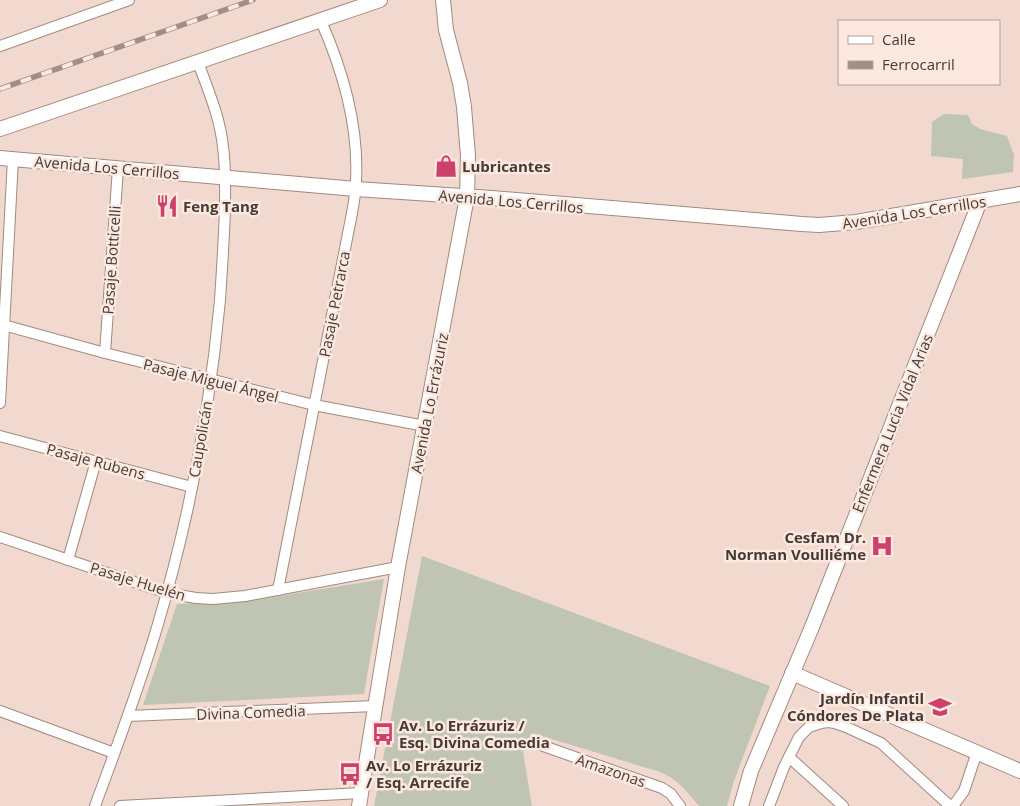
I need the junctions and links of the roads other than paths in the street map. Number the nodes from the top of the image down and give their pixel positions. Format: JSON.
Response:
{"nodes":[{"id":1,"x":129,"y":0,"type":"edge"},
{"id":2,"x":380,"y":0,"type":"edge"},
{"id":3,"x":443,"y":0,"type":"edge"},
{"id":4,"x":321,"y":21,"type":"junction"},
{"id":5,"x":0,"y":46,"type":"edge"},
{"id":6,"x":198,"y":62,"type":"junction"},
{"id":7,"x":0,"y":129,"type":"edge"},
{"id":8,"x":7,"y":158,"type":"edge"},
{"id":9,"x":118,"y":168,"type":"junction"},
{"id":10,"x":225,"y":178,"type":"junction"},
{"id":11,"x":356,"y":189,"type":"junction"},
{"id":12,"x":1020,"y":194,"type":"edge"},
{"id":13,"x":467,"y":197,"type":"junction"},
{"id":14,"x":980,"y":201,"type":"junction"},
{"id":15,"x":2,"y":325,"type":"edge"},
{"id":16,"x":105,"y":353,"type":"junction"},
{"id":17,"x":211,"y":380,"type":"junction"},
{"id":18,"x":0,"y":403,"type":"edge"},
{"id":19,"x":314,"y":405,"type":"junction"},
{"id":20,"x":425,"y":426,"type":"junction"},
{"id":21,"x":0,"y":436,"type":"edge"},
{"id":22,"x":96,"y":461,"type":"junction"},
{"id":23,"x":192,"y":487,"type":"junction"},
{"id":24,"x":0,"y":537,"type":"edge"},
{"id":25,"x":68,"y":560,"type":"junction"},
{"id":26,"x":398,"y":567,"type":"junction"},
{"id":27,"x":278,"y":590,"type":"junction"},
{"id":28,"x":167,"y":593,"type":"junction"},
{"id":29,"x":792,"y":673,"type":"junction"},
{"id":30,"x":375,"y":706,"type":"junction"},
{"id":31,"x":0,"y":711,"type":"edge"},
{"id":32,"x":128,"y":716,"type":"junction"},
{"id":33,"x":535,"y":743,"type":"dead end"},
{"id":34,"x":977,"y":752,"type":"junction"},
{"id":35,"x":114,"y":753,"type":"junction"},
{"id":36,"x":789,"y":757,"type":"junction"},
{"id":37,"x":1020,"y":771,"type":"edge"},
{"id":38,"x":360,"y":800,"type":"edge"},
{"id":39,"x":95,"y":806,"type":"edge"},
{"id":40,"x":120,"y":806,"type":"edge"},
{"id":41,"x":680,"y":806,"type":"edge"},
{"id":42,"x":741,"y":806,"type":"edge"},
{"id":43,"x":769,"y":806,"type":"edge"},
{"id":44,"x":843,"y":806,"type":"edge"},
{"id":45,"x":952,"y":806,"type":"edge"}],
"edges":[{"from":1,"to":5,"type":"street"},
{"from":2,"to":4,"type":"street"},
{"from":3,"to":13,"type":"street","name":"Avenida Lo Errázuriz"},
{"from":4,"to":6,"type":"street"},
{"from":4,"to":11,"type":"street","name":"Pasaje Petrarca"},
{"from":6,"to":7,"type":"street"},
{"from":6,"to":10,"type":"street","name":"Caupolicán"},
{"from":8,"to":9,"type":"street","name":"Avenida Los Cerrillos"},
{"from":8,"to":15,"type":"street"},
{"from":9,"to":10,"type":"street","name":"Avenida Los Cerrillos"},
{"from":9,"to":16,"type":"street","name":"Pasaje Botticelli"},
{"from":10,"to":11,"type":"street","name":"Avenida Los Cerrillos"},
{"from":10,"to":17,"type":"street","name":"Caupolicán"},
{"from":11,"to":13,"type":"street","name":"Avenida Los Cerrillos"},
{"from":11,"to":19,"type":"street","name":"Pasaje Petrarca"},
{"from":12,"to":14,"type":"street","name":"Avenida Los Cerrillos"},
{"from":13,"to":14,"type":"street","name":"Avenida Los Cerrillos"},
{"from":13,"to":20,"type":"street","name":"Avenida Lo Errázuriz"},
{"from":14,"to":29,"type":"street","name":"Enfermera Lucia Vidal Arias"},
{"from":15,"to":16,"type":"street","name":"Pasaje Miguel Ángel"},
{"from":15,"to":18,"type":"street"},
{"from":16,"to":17,"type":"street","name":"Pasaje Miguel Ángel"},
{"from":17,"to":19,"type":"street","name":"Pasaje Miguel Ángel"},
{"from":17,"to":23,"type":"street","name":"Caupolicán"},
{"from":19,"to":20,"type":"street","name":"Pasaje Miguel Ángel"},
{"from":19,"to":27,"type":"street","name":"Pasaje Petrarca"},
{"from":20,"to":26,"type":"street","name":"Avenida Lo Errázuriz"},
{"from":21,"to":22,"type":"street","name":"Pasaje Rubens"},
{"from":22,"to":23,"type":"street","name":"Pasaje Rubens"},
{"from":22,"to":25,"type":"street"},
{"from":23,"to":28,"type":"street","name":"Caupolicán"},
{"from":24,"to":25,"type":"street","name":"Pasaje Huelén"},
{"from":25,"to":28,"type":"street","name":"Pasaje Huelén"},
{"from":26,"to":27,"type":"street","name":"Pasaje Huelén"},
{"from":26,"to":30,"type":"street","name":"Avenida Lo Errázuriz"},
{"from":27,"to":28,"type":"street","name":"Pasaje Huelén"},
{"from":28,"to":32,"type":"street","name":"Caupolicán"},
{"from":29,"to":34,"type":"street"},
{"from":29,"to":42,"type":"street","name":"Enfermera Lucia Vidal Arias"},
{"from":30,"to":32,"type":"street","name":"Divina Comedia"},
{"from":30,"to":38,"type":"street","name":"Avenida Lo Errázuriz"},
{"from":31,"to":35,"type":"street"},
{"from":32,"to":35,"type":"street","name":"Caupolicán"},
{"from":33,"to":41,"type":"street","name":"Amazonas"},
{"from":34,"to":37,"type":"street"},
{"from":34,"to":45,"type":"street"},
{"from":35,"to":39,"type":"street","name":"Caupolicán"},
{"from":36,"to":43,"type":"street"},
{"from":36,"to":44,"type":"street"},
{"from":36,"to":45,"type":"street"},
{"from":38,"to":40,"type":"street"}]}
